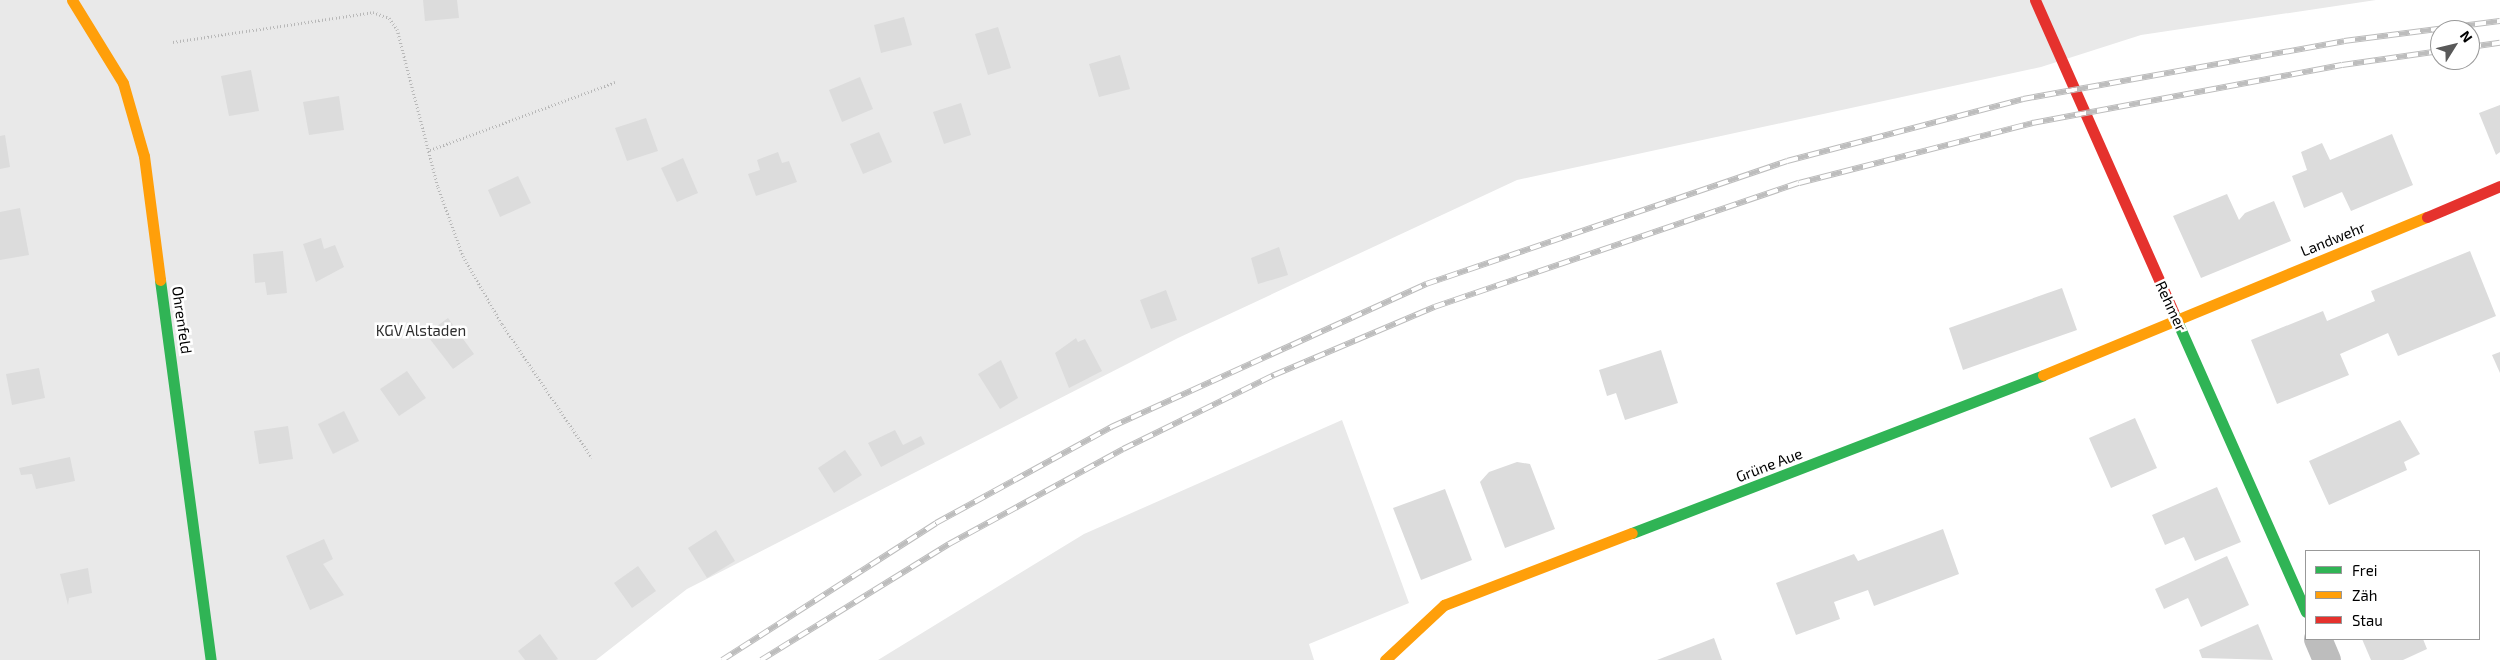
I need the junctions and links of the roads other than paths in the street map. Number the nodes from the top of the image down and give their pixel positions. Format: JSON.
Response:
{"nodes":[{"id":1,"x":72,"y":0,"type":"edge"},
{"id":2,"x":2035,"y":0,"type":"edge"},
{"id":3,"x":2500,"y":186,"type":"edge"},
{"id":4,"x":2179,"y":322,"type":"junction"},
{"id":5,"x":2305,"y":610,"type":"edge"},
{"id":6,"x":2318,"y":640,"type":"edge"},
{"id":7,"x":211,"y":660,"type":"edge"},
{"id":8,"x":1384,"y":660,"type":"edge"},
{"id":9,"x":2327,"y":660,"type":"edge"}],
"edges":[{"from":1,"to":7,"type":"street","name":"Ohrenfeld"},
{"from":2,"to":4,"type":"street","name":"Rehmer"},
{"from":3,"to":4,"type":"street","name":"Landwehr"},
{"from":4,"to":5,"type":"street","name":"Rehmer"},
{"from":4,"to":8,"type":"street","name":"Grüne Aue"},
{"from":6,"to":9,"type":"street"}]}
